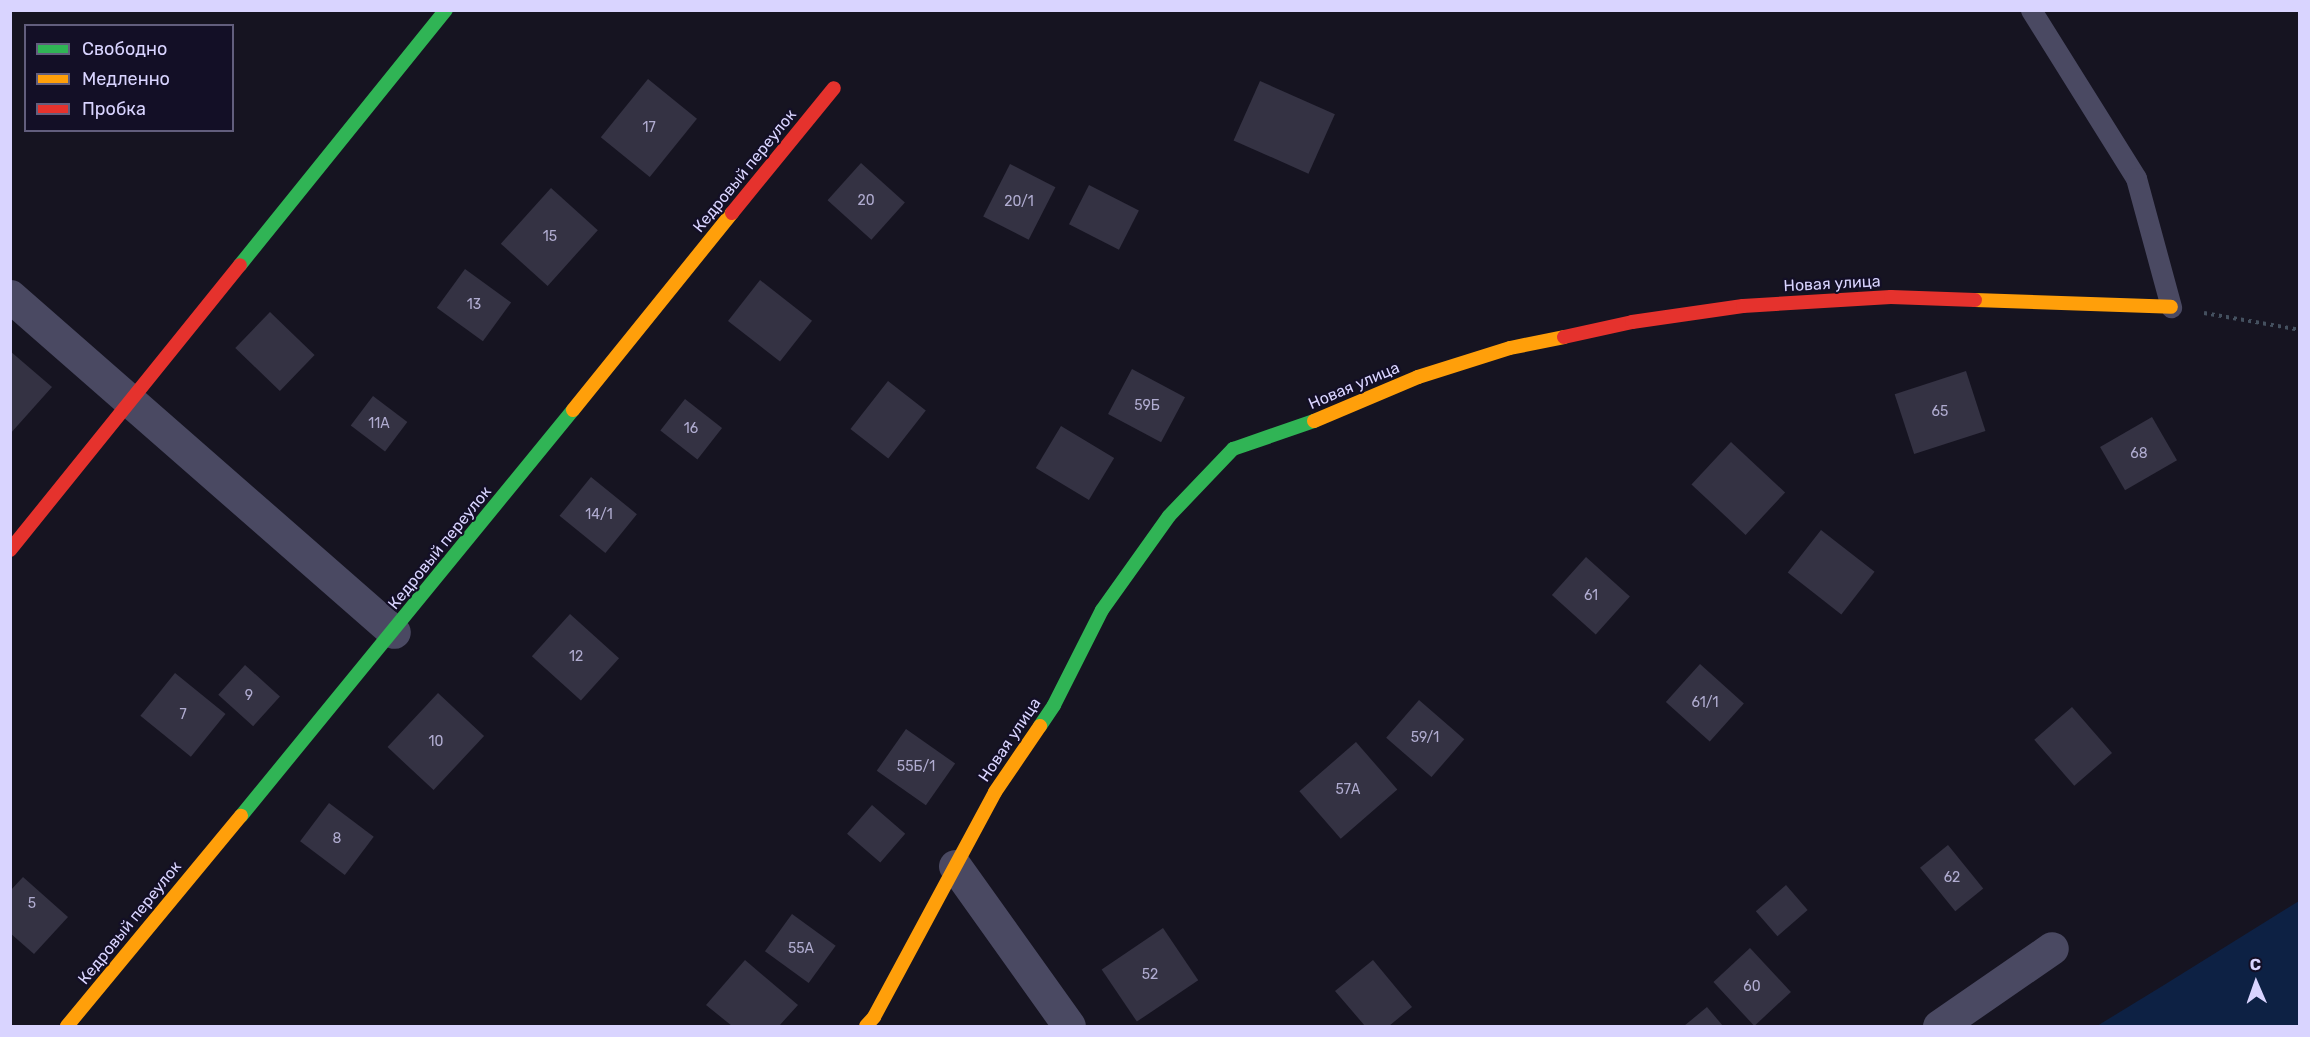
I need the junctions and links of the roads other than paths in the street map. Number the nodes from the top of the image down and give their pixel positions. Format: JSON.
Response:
{"nodes":[{"id":1,"x":446,"y":10,"type":"edge"},
{"id":2,"x":2031,"y":10,"type":"edge"},
{"id":3,"x":834,"y":88,"type":"dead end"},
{"id":4,"x":10,"y":296,"type":"edge"},
{"id":5,"x":2171,"y":308,"type":"joint"},
{"id":6,"x":132,"y":402,"type":"junction"},
{"id":7,"x":10,"y":550,"type":"edge"},
{"id":8,"x":393,"y":632,"type":"junction"},
{"id":9,"x":955,"y":866,"type":"junction"},
{"id":10,"x":2052,"y":948,"type":"dead end"},
{"id":11,"x":67,"y":1026,"type":"edge"},
{"id":12,"x":866,"y":1026,"type":"edge"},
{"id":13,"x":1069,"y":1026,"type":"edge"},
{"id":14,"x":1939,"y":1026,"type":"edge"}],
"edges":[{"from":1,"to":6,"type":"street"},
{"from":2,"to":5,"type":"lane"},
{"from":3,"to":8,"type":"street","name":"Кедровый переулок"},
{"from":4,"to":6,"type":"street"},
{"from":5,"to":9,"type":"street","name":"Новая улица"},
{"from":6,"to":7,"type":"street"},
{"from":6,"to":8,"type":"street"},
{"from":8,"to":11,"type":"street","name":"Кедровый переулок"},
{"from":9,"to":12,"type":"street","name":"Новая улица"},
{"from":9,"to":13,"type":"street"},
{"from":10,"to":14,"type":"street"}]}
